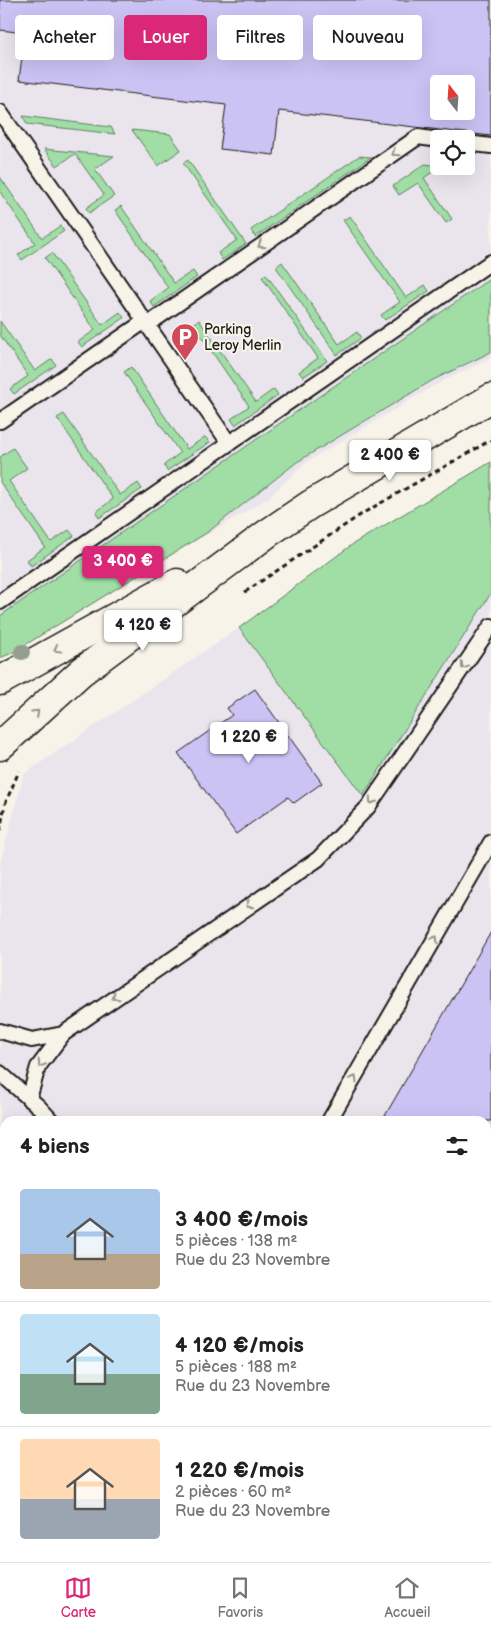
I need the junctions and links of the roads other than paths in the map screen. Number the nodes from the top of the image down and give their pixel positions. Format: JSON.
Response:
{"nodes":[{"id":1,"x":0,"y":112,"type":"edge"},
{"id":2,"x":430,"y":139,"type":"edge"},
{"id":3,"x":475,"y":144,"type":"edge"},
{"id":4,"x":491,"y":146,"type":"edge"},
{"id":5,"x":491,"y":262,"type":"edge"},
{"id":6,"x":146,"y":323,"type":"junction"},
{"id":7,"x":491,"y":398,"type":"edge"},
{"id":8,"x":0,"y":421,"type":"edge"},
{"id":9,"x":229,"y":443,"type":"junction"},
{"id":10,"x":268,"y":533,"type":"junction"},
{"id":11,"x":0,"y":602,"type":"edge"},
{"id":12,"x":491,"y":626,"type":"edge"},
{"id":13,"x":0,"y":681,"type":"edge"},
{"id":14,"x":0,"y":746,"type":"edge"},
{"id":15,"x":491,"y":842,"type":"edge"},
{"id":16,"x":0,"y":1031,"type":"edge"},
{"id":17,"x":63,"y":1034,"type":"junction"},
{"id":18,"x":0,"y":1074,"type":"edge"},
{"id":19,"x":29,"y":1099,"type":"junction"},
{"id":20,"x":47,"y":1116,"type":"edge"},
{"id":21,"x":332,"y":1116,"type":"edge"}],
"edges":[{"from":1,"to":6,"type":"lane"},
{"from":2,"to":6,"type":"lane","one_way":true},
{"from":3,"to":4,"type":"lane"},
{"from":5,"to":9,"type":"lane"},
{"from":6,"to":8,"type":"lane"},
{"from":6,"to":9,"type":"lane"},
{"from":7,"to":10,"type":"main road"},
{"from":9,"to":11,"type":"lane"},
{"from":10,"to":13,"type":"main road","one_way":true},
{"from":14,"to":10,"type":"main road","one_way":true},
{"from":12,"to":17,"type":"lane","one_way":true},
{"from":21,"to":15,"type":"lane","one_way":true},
{"from":16,"to":17,"type":"lane"},
{"from":17,"to":19,"type":"lane","one_way":true},
{"from":18,"to":19,"type":"lane"},
{"from":19,"to":20,"type":"lane"}]}
